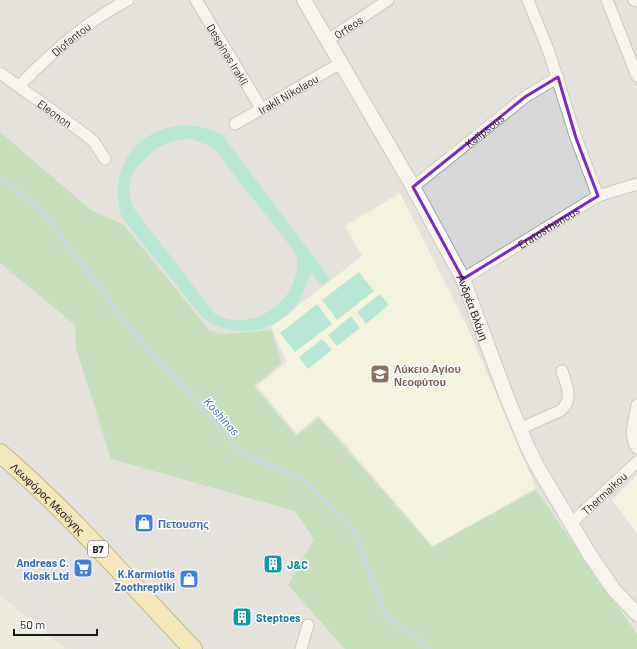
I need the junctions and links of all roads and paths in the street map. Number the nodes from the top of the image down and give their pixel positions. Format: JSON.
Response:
{"nodes":[{"id":1,"x":128,"y":0,"type":"edge"},
{"id":2,"x":196,"y":0,"type":"edge"},
{"id":3,"x":304,"y":0,"type":"edge"},
{"id":4,"x":388,"y":0,"type":"edge"},
{"id":5,"x":528,"y":0,"type":"edge"},
{"id":6,"x":607,"y":0,"type":"edge"},
{"id":7,"x":634,"y":0,"type":"edge"},
{"id":8,"x":637,"y":1,"type":"edge"},
{"id":9,"x":328,"y":40,"type":"junction"},
{"id":10,"x":342,"y":63,"type":"junction"},
{"id":11,"x":0,"y":73,"type":"edge"},
{"id":12,"x":637,"y":76,"type":"edge"},
{"id":13,"x":558,"y":77,"type":"junction"},
{"id":14,"x":19,"y":86,"type":"junction"},
{"id":15,"x":261,"y":108,"type":"junction"},
{"id":16,"x":235,"y":124,"type":"dead end"},
{"id":17,"x":105,"y":159,"type":"dead end"},
{"id":18,"x":637,"y":184,"type":"edge"},
{"id":19,"x":413,"y":186,"type":"junction"},
{"id":20,"x":598,"y":196,"type":"junction"},
{"id":21,"x":463,"y":279,"type":"junction"},
{"id":22,"x":562,"y":371,"type":"dead end"},
{"id":23,"x":637,"y":404,"type":"edge"},
{"id":24,"x":519,"y":429,"type":"junction"},
{"id":25,"x":637,"y":448,"type":"edge"},
{"id":26,"x":0,"y":453,"type":"edge"},
{"id":27,"x":637,"y":462,"type":"edge"},
{"id":28,"x":570,"y":524,"type":"junction"},
{"id":29,"x":637,"y":614,"type":"edge"},
{"id":30,"x":308,"y":625,"type":"dead end"},
{"id":31,"x":193,"y":649,"type":"edge"},
{"id":32,"x":301,"y":649,"type":"edge"}],
"edges":[{"from":1,"to":14,"type":"street","name":"Diofantou"},
{"from":2,"to":15,"type":"street","name":"Despinas Irakli"},
{"from":3,"to":9,"type":"street","name":"Ανδρέα Βλάμη"},
{"from":4,"to":9,"type":"street","name":"Orfeos"},
{"from":5,"to":13,"type":"street"},
{"from":6,"to":12,"type":"street"},
{"from":7,"to":8,"type":"street"},
{"from":9,"to":10,"type":"street","name":"Ανδρέα Βλάμη"},
{"from":10,"to":15,"type":"street","name":"Irakli Nikolaou"},
{"from":10,"to":19,"type":"street","name":"Ανδρέα Βλάμη"},
{"from":11,"to":14,"type":"street","name":"Eleonon"},
{"from":13,"to":19,"type":"street","name":"Kalipsous"},
{"from":13,"to":20,"type":"street"},
{"from":14,"to":17,"type":"street","name":"Eleonon"},
{"from":15,"to":16,"type":"street","name":"Irakli Nikolaou"},
{"from":18,"to":20,"type":"street","name":"Eratosthenous"},
{"from":19,"to":21,"type":"street","name":"Ανδρέα Βλάμη"},
{"from":20,"to":21,"type":"street","name":"Eratosthenous"},
{"from":21,"to":24,"type":"street","name":"Ανδρέα Βλάμη"},
{"from":22,"to":24,"type":"street"},
{"from":23,"to":25,"type":"street"},
{"from":24,"to":28,"type":"street","name":"Ανδρέα Βλάμη"},
{"from":26,"to":31,"type":"main road","name":"Λεωφόρος Μεσόγης","number":"B7"},
{"from":27,"to":28,"type":"street","name":"Thermaikou"},
{"from":28,"to":29,"type":"street","name":"Ανδρέα Βλάμη"},
{"from":30,"to":32,"type":"street"}]}
